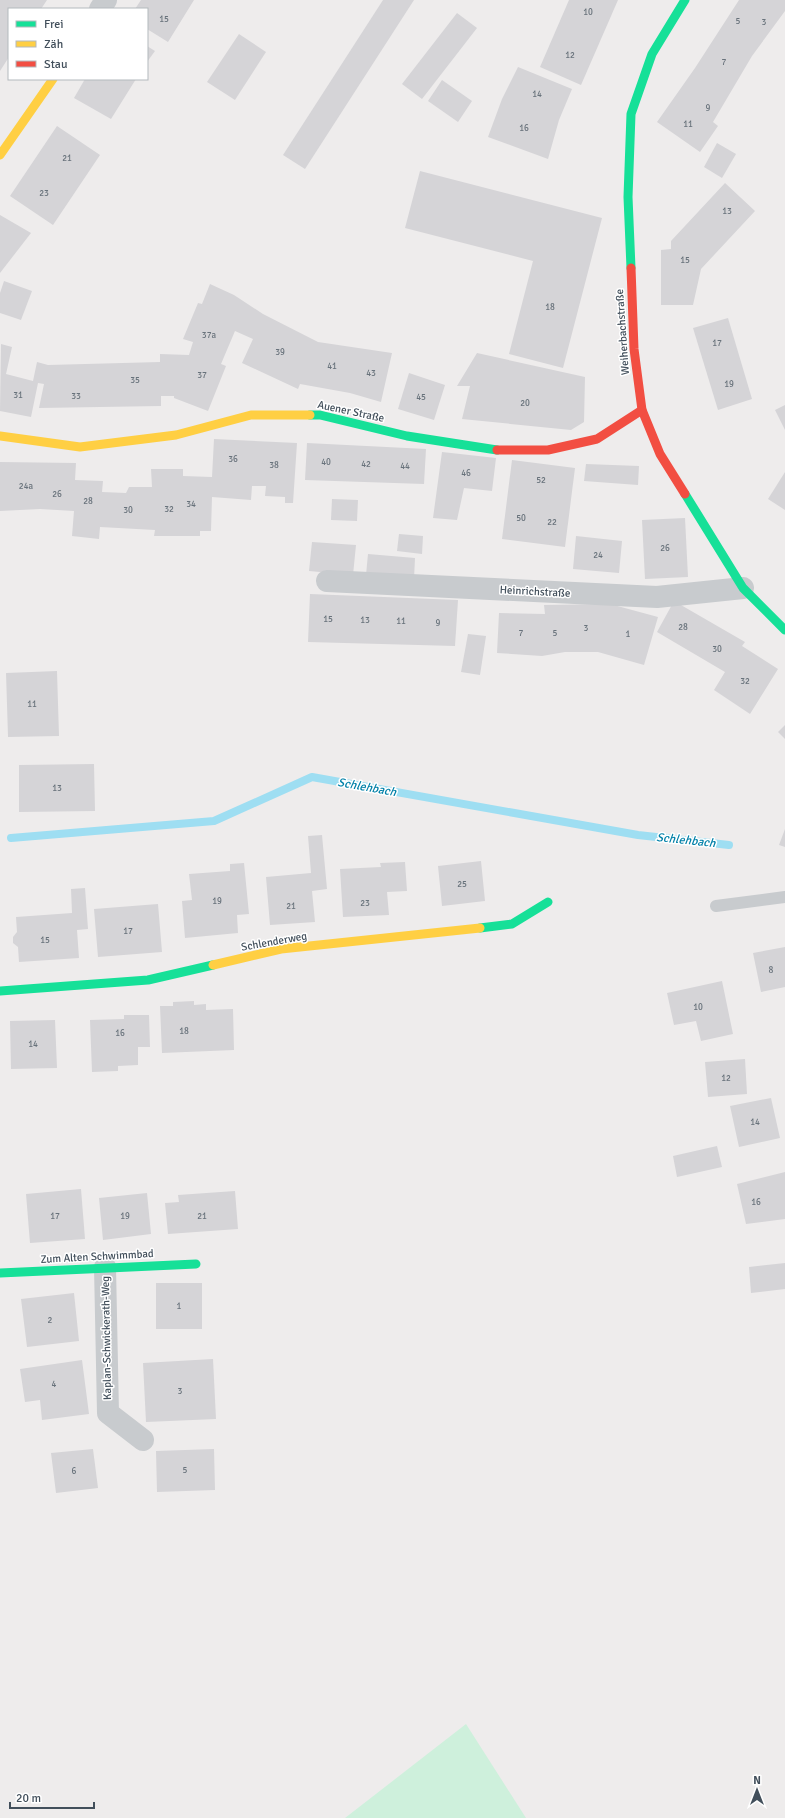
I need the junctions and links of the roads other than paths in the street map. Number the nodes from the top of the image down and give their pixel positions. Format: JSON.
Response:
{"nodes":[{"id":1,"x":685,"y":0,"type":"edge"},
{"id":2,"x":52,"y":80,"type":"edge"},
{"id":3,"x":0,"y":155,"type":"edge"},
{"id":4,"x":642,"y":410,"type":"junction"},
{"id":5,"x":0,"y":436,"type":"edge"},
{"id":6,"x":327,"y":581,"type":"dead end"},
{"id":7,"x":743,"y":588,"type":"junction"},
{"id":8,"x":785,"y":630,"type":"edge"},
{"id":9,"x":785,"y":897,"type":"edge"},
{"id":10,"x":548,"y":902,"type":"dead end"},
{"id":11,"x":716,"y":906,"type":"dead end"},
{"id":12,"x":0,"y":987,"type":"edge"},
{"id":13,"x":196,"y":1264,"type":"dead end"},
{"id":14,"x":105,"y":1267,"type":"junction"},
{"id":15,"x":0,"y":1273,"type":"edge"},
{"id":16,"x":142,"y":1440,"type":"dead end"}],
"edges":[{"from":1,"to":4,"type":"street","name":"Weiherbachstraße"},
{"from":2,"to":3,"type":"street"},
{"from":4,"to":5,"type":"street","name":"Auener Straße"},
{"from":4,"to":7,"type":"street","name":"Weiherbachstraße"},
{"from":6,"to":7,"type":"street","name":"Heinrichstraße"},
{"from":7,"to":8,"type":"street","name":"Weiherbachstraße"},
{"from":9,"to":11,"type":"lane"},
{"from":10,"to":12,"type":"street","name":"Schlenderweg"},
{"from":13,"to":14,"type":"street","name":"Zum Alten Schwimmbad"},
{"from":14,"to":15,"type":"street","name":"Zum Alten Schwimmbad"},
{"from":14,"to":16,"type":"street","name":"Kaplan-Schwickerath-Weg"}]}
